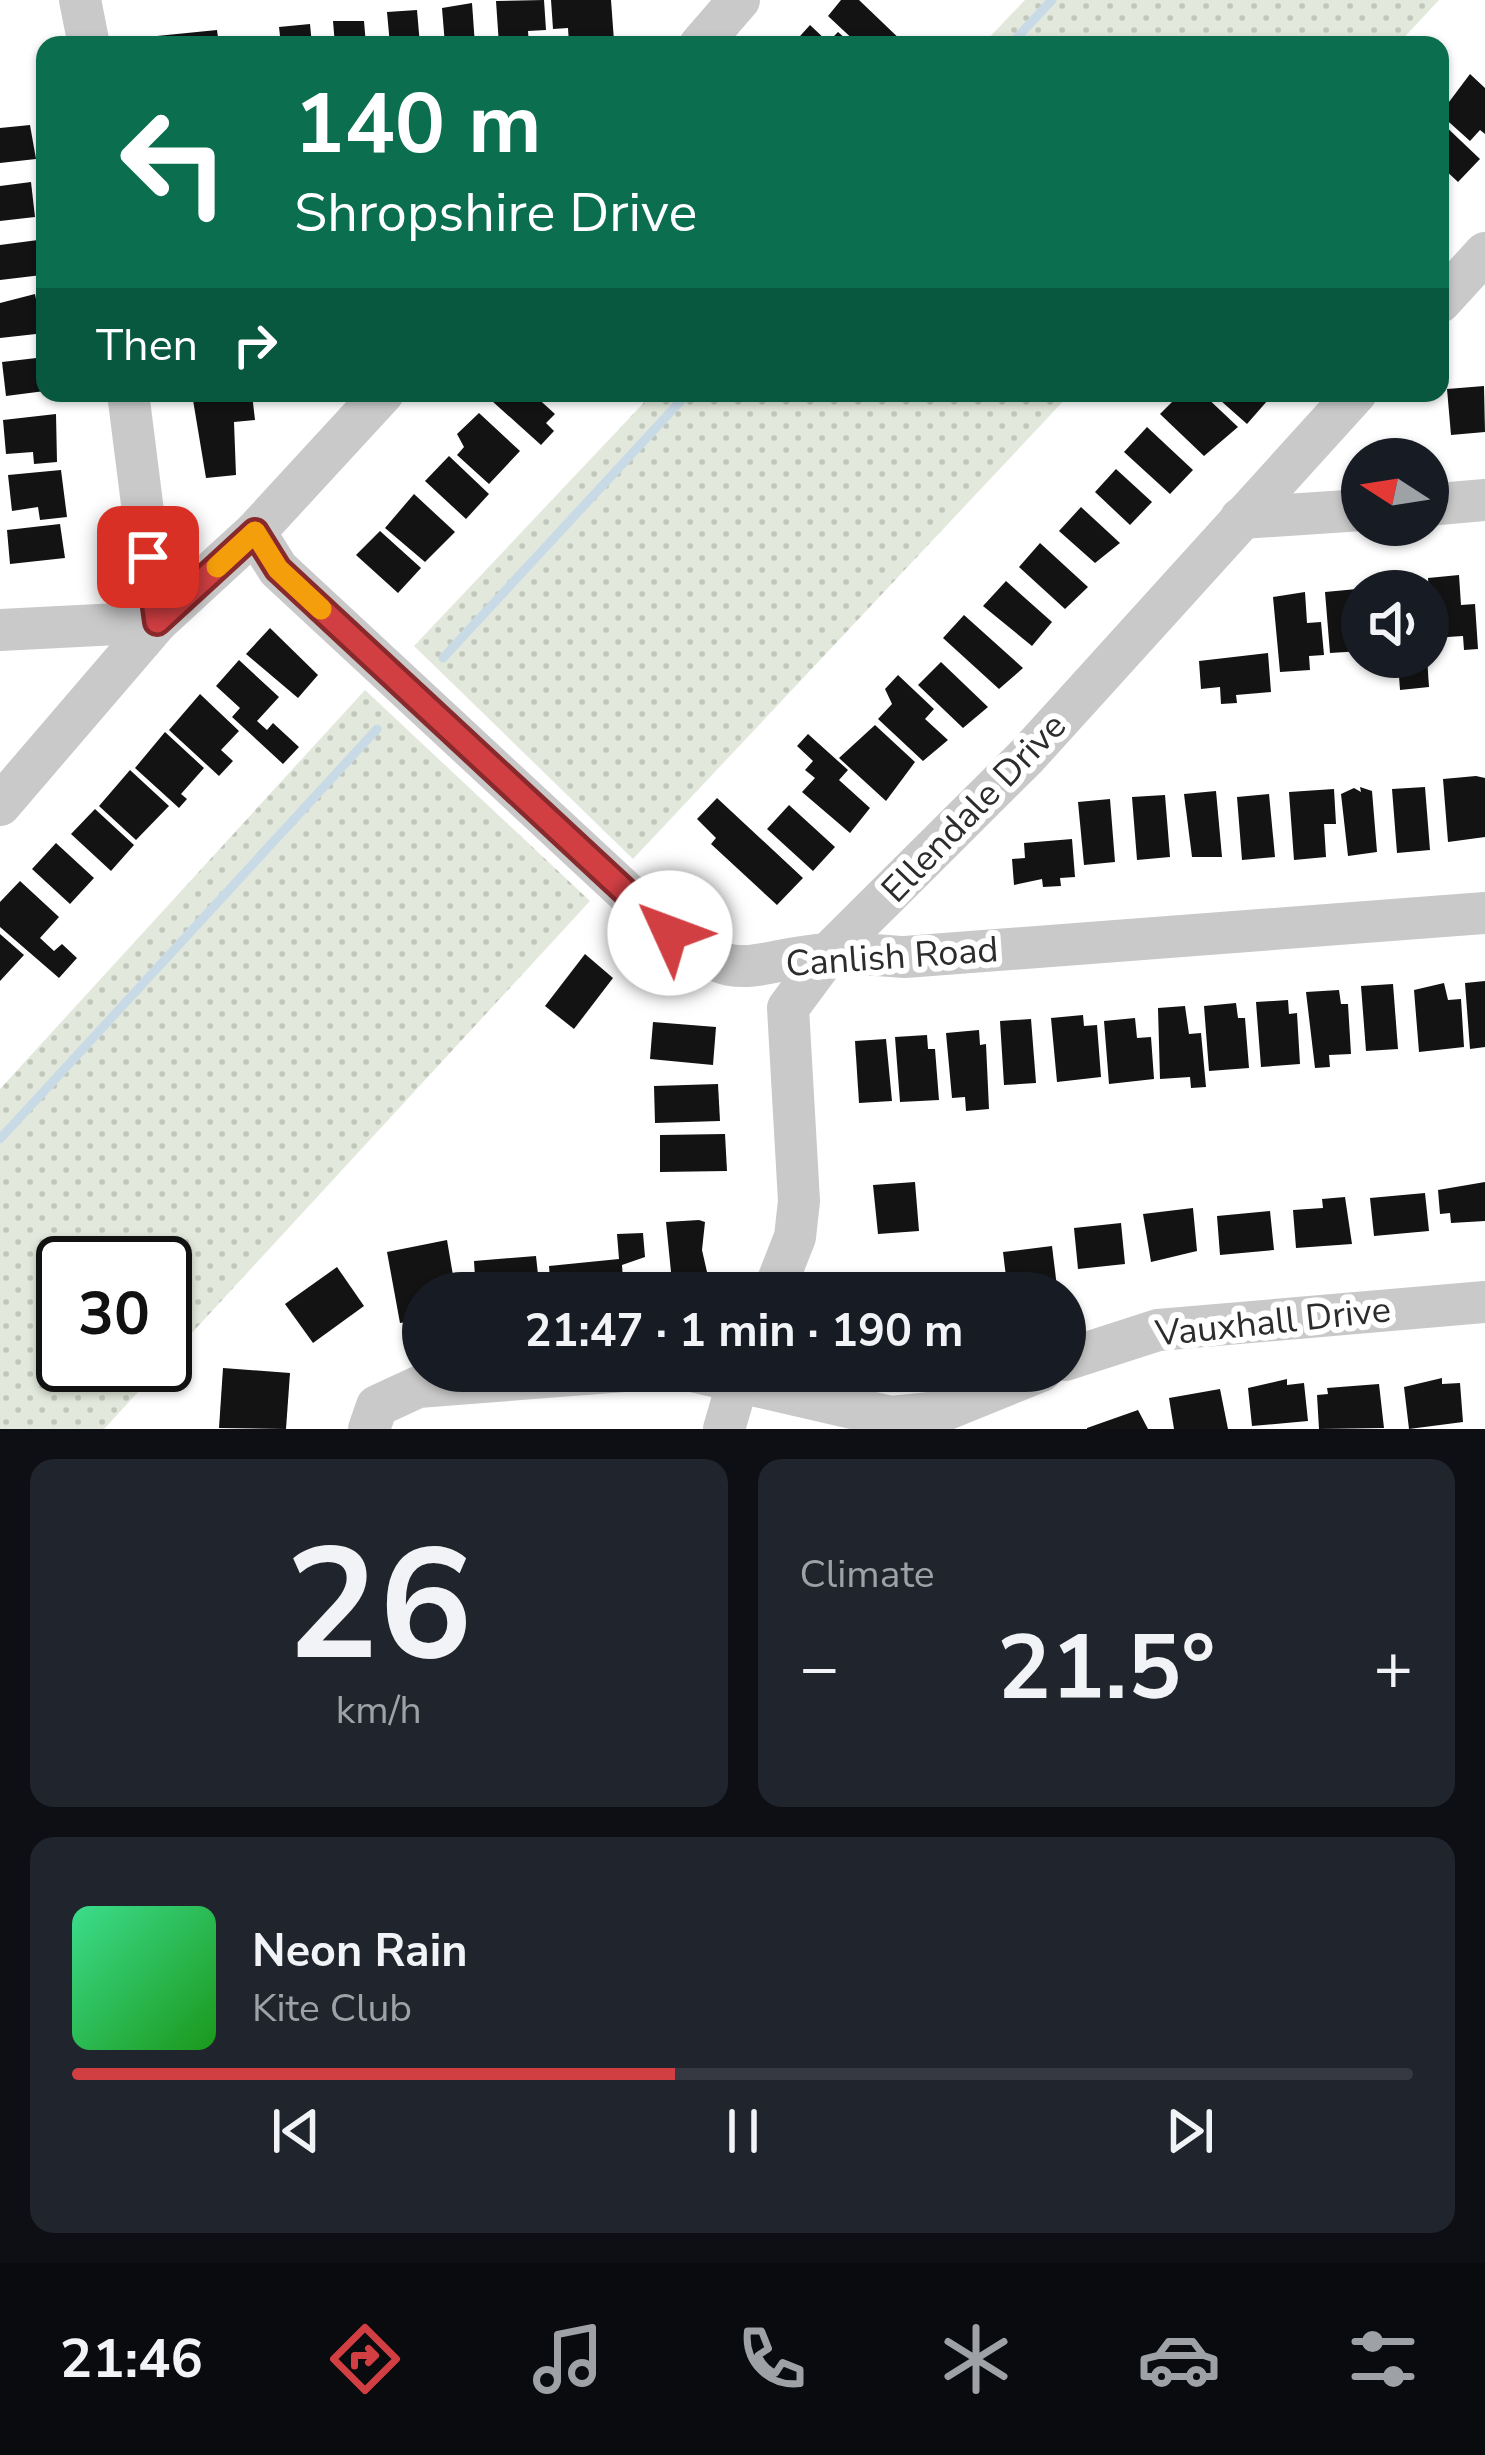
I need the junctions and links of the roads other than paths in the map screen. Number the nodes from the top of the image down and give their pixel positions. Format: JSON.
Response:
{"nodes":[{"id":1,"x":80,"y":0,"type":"edge"},
{"id":2,"x":739,"y":0,"type":"edge"},
{"id":3,"x":87,"y":36,"type":"edge"},
{"id":4,"x":708,"y":36,"type":"edge"},
{"id":5,"x":1485,"y":253,"type":"edge"},
{"id":6,"x":1449,"y":292,"type":"edge"},
{"id":7,"x":129,"y":402,"type":"edge"},
{"id":8,"x":375,"y":402,"type":"edge"},
{"id":9,"x":1348,"y":402,"type":"edge"},
{"id":10,"x":1485,"y":500,"type":"edge"},
{"id":11,"x":1449,"y":503,"type":"edge"},
{"id":12,"x":1341,"y":511,"type":"edge"},
{"id":13,"x":1241,"y":518,"type":"junction"},
{"id":14,"x":255,"y":532,"type":"junction"},
{"id":15,"x":157,"y":622,"type":"junction"},
{"id":16,"x":0,"y":630,"type":"edge"},
{"id":17,"x":0,"y":805,"type":"edge"},
{"id":18,"x":1485,"y":913,"type":"edge"},
{"id":19,"x":828,"y":954,"type":"junction"},
{"id":20,"x":781,"y":1272,"type":"edge"},
{"id":21,"x":1485,"y":1302,"type":"edge"},
{"id":22,"x":1086,"y":1353,"type":"edge"},
{"id":23,"x":407,"y":1392,"type":"edge"},
{"id":24,"x":734,"y":1392,"type":"edge"},
{"id":25,"x":791,"y":1392,"type":"edge"},
{"id":26,"x":989,"y":1392,"type":"edge"},
{"id":27,"x":369,"y":1429,"type":"edge"},
{"id":28,"x":724,"y":1429,"type":"edge"}],
"edges":[{"from":1,"to":3,"type":"street"},
{"from":2,"to":4,"type":"street"},
{"from":5,"to":6,"type":"street"},
{"from":7,"to":15,"type":"street"},
{"from":8,"to":14,"type":"street"},
{"from":9,"to":13,"type":"street","name":"Ellendale Drive"},
{"from":10,"to":11,"type":"street"},
{"from":12,"to":13,"type":"street"},
{"from":13,"to":19,"type":"street","name":"Ellendale Drive"},
{"from":14,"to":15,"type":"street"},
{"from":14,"to":19,"type":"street","name":"Canlish Road"},
{"from":15,"to":16,"type":"street"},
{"from":15,"to":17,"type":"street"},
{"from":18,"to":19,"type":"street","name":"Canlish Road"},
{"from":19,"to":20,"type":"street","name":"Ellendale Drive"},
{"from":21,"to":22,"type":"street","name":"Vauxhall Drive"},
{"from":23,"to":27,"type":"street"},
{"from":24,"to":28,"type":"street"},
{"from":25,"to":26,"type":"street"}]}
